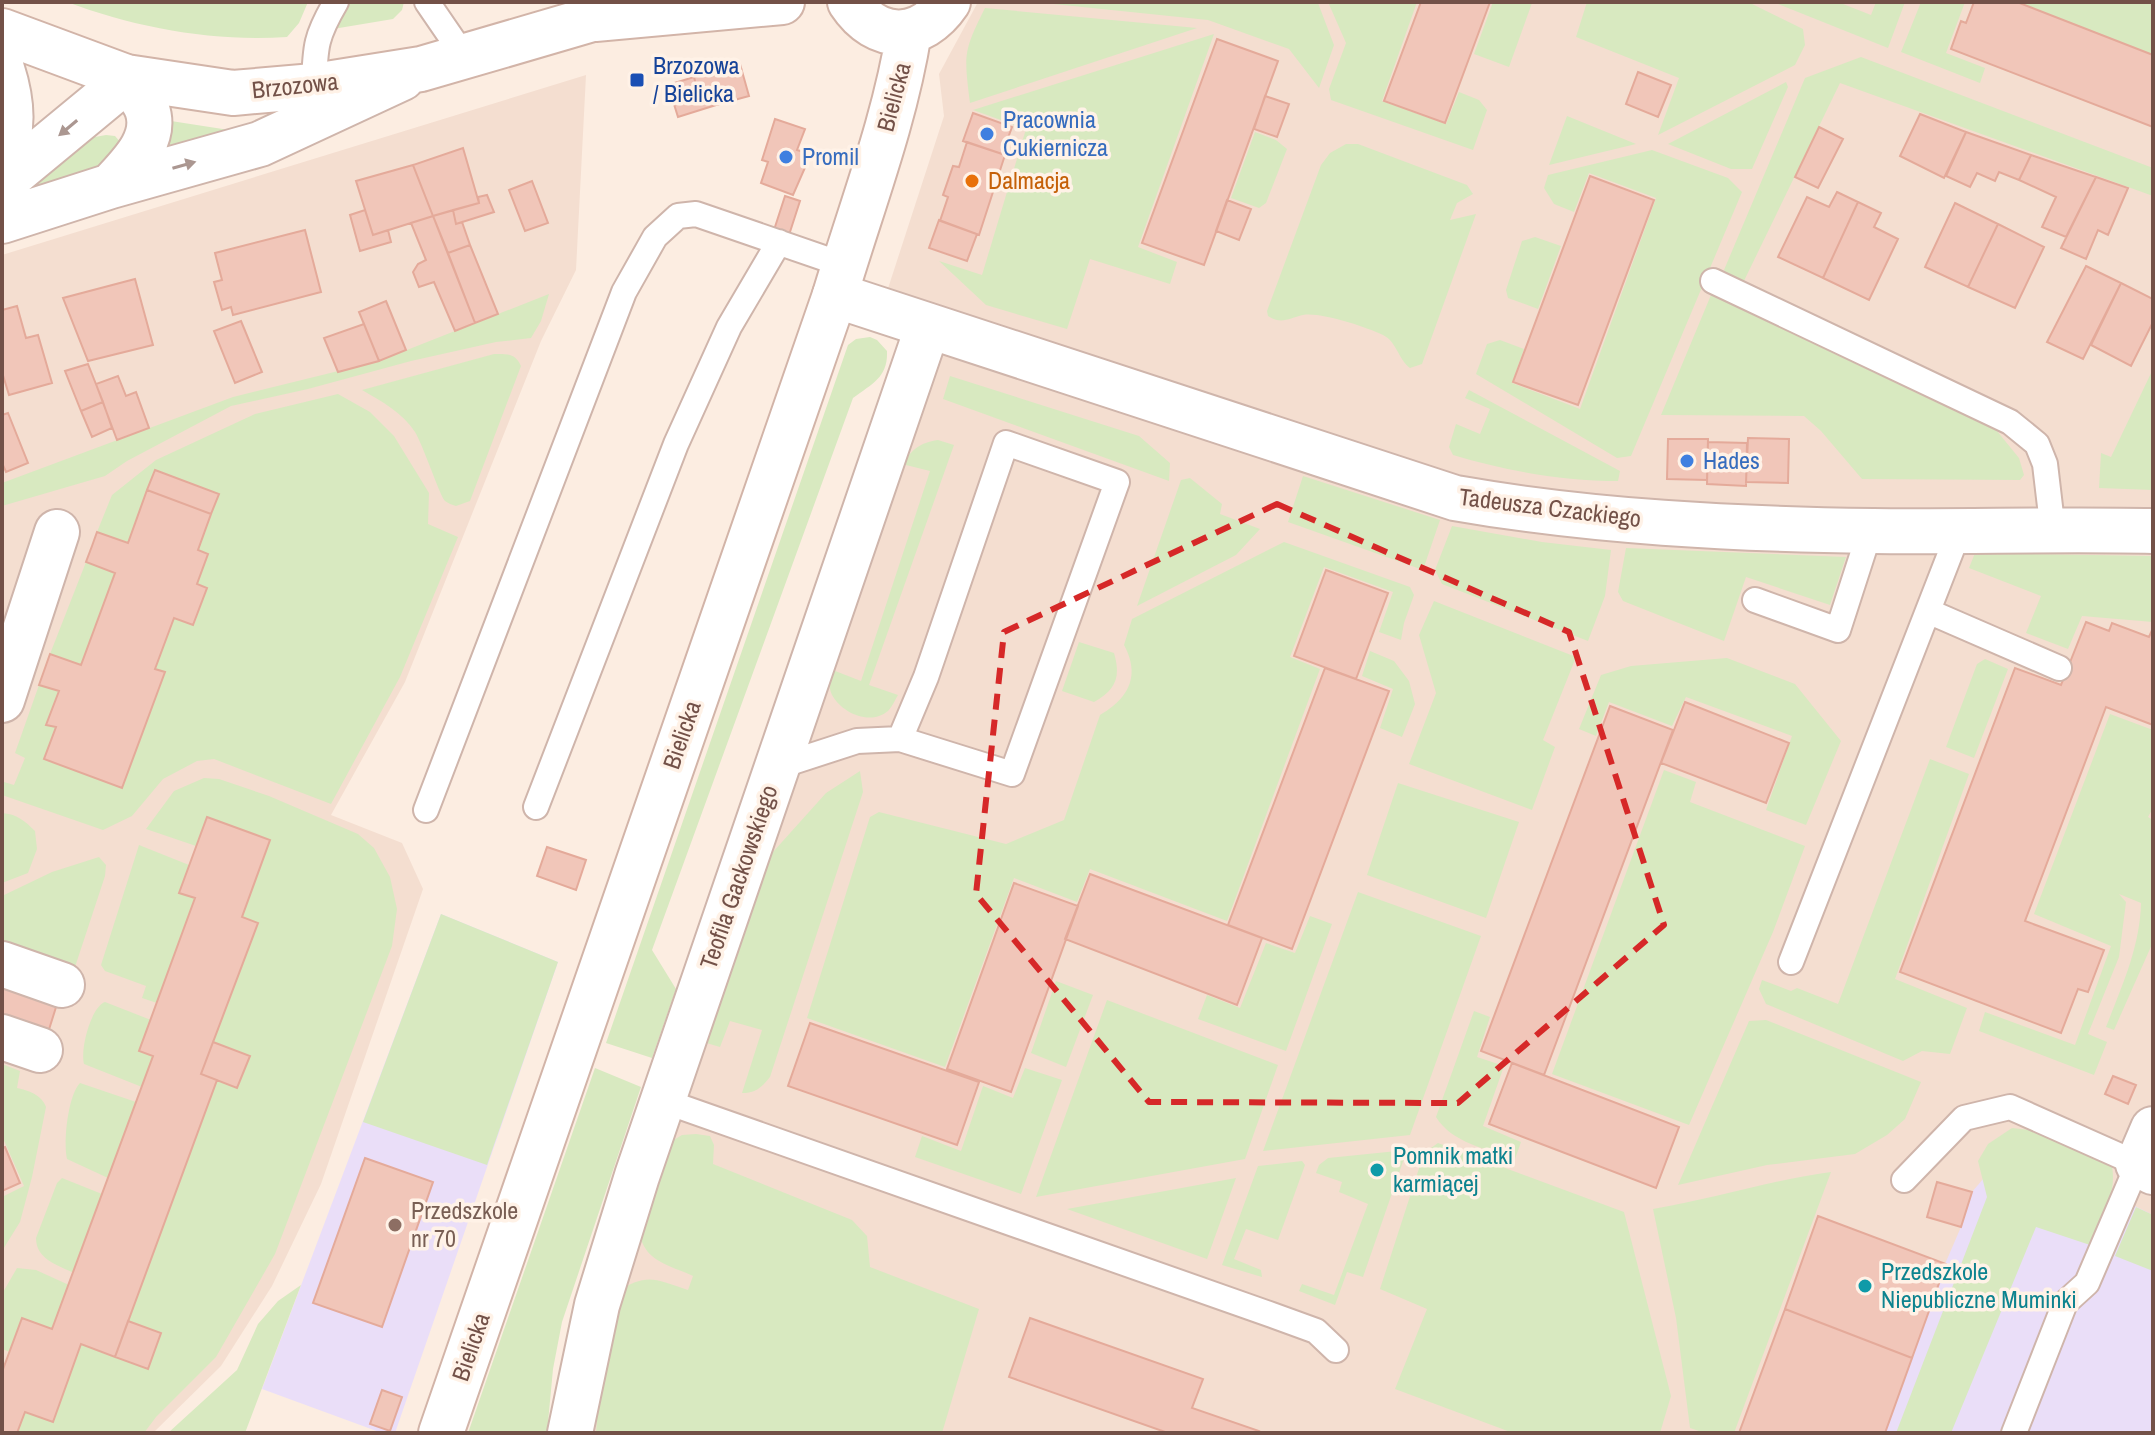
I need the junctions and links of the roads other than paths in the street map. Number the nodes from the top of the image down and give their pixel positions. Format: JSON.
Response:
{"nodes":[{"id":1,"x":336,"y":2,"type":"edge"},
{"id":2,"x":427,"y":2,"type":"edge"},
{"id":3,"x":782,"y":2,"type":"edge"},
{"id":4,"x":948,"y":2,"type":"edge"},
{"id":5,"x":843,"y":3,"type":"edge"},
{"id":6,"x":608,"y":11,"type":"edge"},
{"id":7,"x":2,"y":31,"type":"edge"},
{"id":8,"x":909,"y":32,"type":"junction"},
{"id":9,"x":464,"y":56,"type":"junction"},
{"id":10,"x":2,"y":69,"type":"edge"},
{"id":11,"x":421,"y":69,"type":"junction"},
{"id":12,"x":126,"y":77,"type":"junction"},
{"id":13,"x":314,"y":86,"type":"junction"},
{"id":14,"x":2,"y":154,"type":"edge"},
{"id":15,"x":2,"y":183,"type":"edge"},
{"id":16,"x":111,"y":186,"type":"junction"},
{"id":17,"x":2,"y":221,"type":"edge"},
{"id":18,"x":779,"y":242,"type":"junction"},
{"id":19,"x":839,"y":280,"type":"junction"},
{"id":20,"x":1713,"y":281,"type":"dead end"},
{"id":21,"x":928,"y":326,"type":"junction"},
{"id":22,"x":1870,"y":531,"type":"junction"},
{"id":23,"x":1959,"y":531,"type":"junction"},
{"id":24,"x":2153,"y":531,"type":"edge"},
{"id":25,"x":57,"y":532,"type":"dead end"},
{"id":26,"x":2053,"y":532,"type":"junction"},
{"id":27,"x":1755,"y":600,"type":"dead end"},
{"id":28,"x":1930,"y":612,"type":"junction"},
{"id":29,"x":2059,"y":668,"type":"dead end"},
{"id":30,"x":2,"y":700,"type":"edge"},
{"id":31,"x":900,"y":739,"type":"junction"},
{"id":32,"x":777,"y":767,"type":"junction"},
{"id":33,"x":536,"y":807,"type":"dead end"},
{"id":34,"x":426,"y":810,"type":"dead end"},
{"id":35,"x":1791,"y":962,"type":"dead end"},
{"id":36,"x":2,"y":964,"type":"edge"},
{"id":37,"x":62,"y":985,"type":"dead end"},
{"id":38,"x":664,"y":1101,"type":"junction"},
{"id":39,"x":2148,"y":1155,"type":"edge"},
{"id":40,"x":1904,"y":1180,"type":"dead end"},
{"id":41,"x":1336,"y":1350,"type":"dead end"},
{"id":42,"x":441,"y":1433,"type":"edge"},
{"id":43,"x":570,"y":1433,"type":"edge"},
{"id":44,"x":2014,"y":1433,"type":"edge"}],
"edges":[{"from":1,"to":13,"type":"lane"},
{"from":2,"to":9,"type":"lane"},
{"from":3,"to":6,"type":"street","name":"Brzozowa"},
{"from":4,"to":8,"type":"street"},
{"from":5,"to":8,"type":"street"},
{"from":6,"to":9,"type":"street","name":"Brzozowa"},
{"from":7,"to":12,"type":"street","name":"Brzozowa"},
{"from":8,"to":19,"type":"street","name":"Bielicka"},
{"from":9,"to":11,"type":"street","name":"Brzozowa"},
{"from":10,"to":14,"type":"street"},
{"from":11,"to":13,"type":"street","name":"Brzozowa"},
{"from":16,"to":11,"type":"street","one_way":true},
{"from":12,"to":13,"type":"street","name":"Brzozowa"},
{"from":12,"to":15,"type":"street","one_way":true},
{"from":12,"to":16,"type":"street"},
{"from":16,"to":17,"type":"street"},
{"from":18,"to":19,"type":"lane"},
{"from":18,"to":33,"type":"lane"},
{"from":18,"to":34,"type":"lane"},
{"from":19,"to":21,"type":"street","name":"Tadeusza Czackiego"},
{"from":19,"to":42,"type":"street","name":"Bielicka"},
{"from":20,"to":26,"type":"lane"},
{"from":21,"to":22,"type":"street","name":"Tadeusza Czackiego"},
{"from":21,"to":32,"type":"street","name":"Teofila Gackowskiego"},
{"from":22,"to":23,"type":"street","name":"Tadeusza Czackiego"},
{"from":22,"to":27,"type":"lane"},
{"from":23,"to":26,"type":"street","name":"Tadeusza Czackiego"},
{"from":23,"to":28,"type":"lane"},
{"from":24,"to":26,"type":"street","name":"Tadeusza Czackiego"},
{"from":25,"to":30,"type":"street"},
{"from":28,"to":29,"type":"lane"},
{"from":28,"to":35,"type":"lane"},
{"from":31,"to":31,"type":"lane"},
{"from":31,"to":32,"type":"lane"},
{"from":32,"to":38,"type":"street","name":"Teofila Gackowskiego"},
{"from":36,"to":37,"type":"street"},
{"from":38,"to":41,"type":"lane"},
{"from":38,"to":43,"type":"street","name":"Teofila Gackowskiego"},
{"from":39,"to":40,"type":"lane"},
{"from":39,"to":44,"type":"lane"}]}
